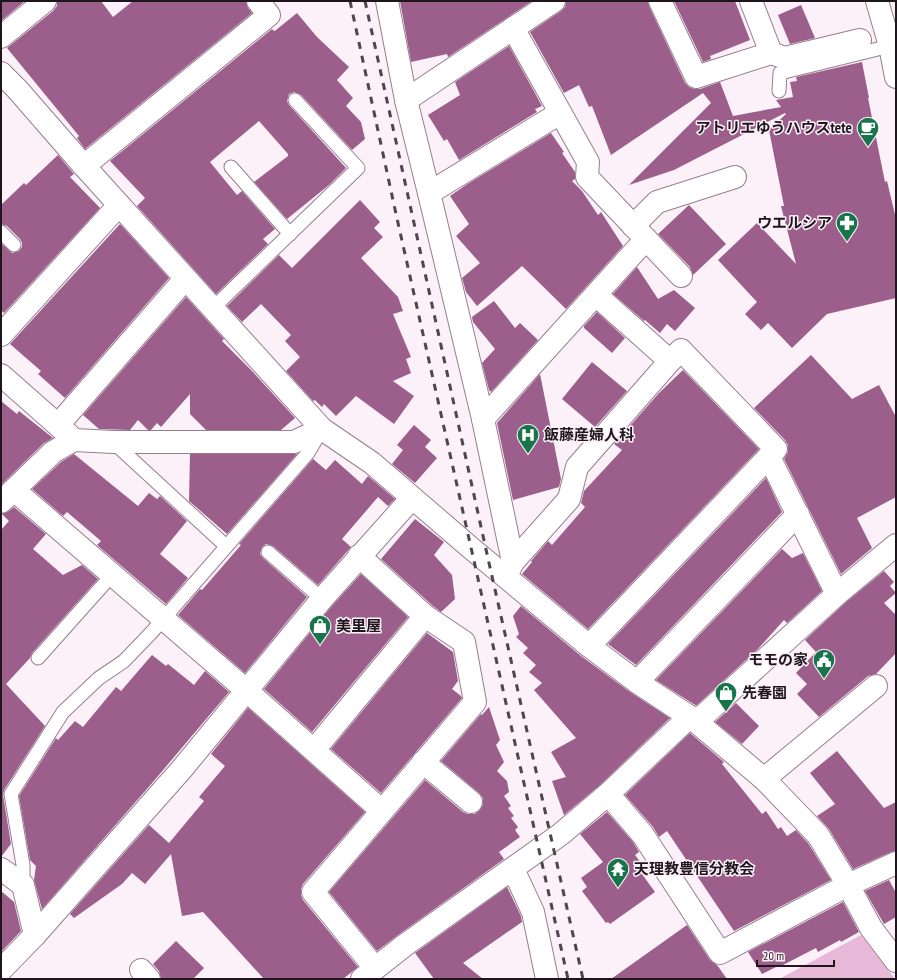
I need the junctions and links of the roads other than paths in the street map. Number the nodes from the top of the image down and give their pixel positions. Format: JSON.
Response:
{"nodes":[{"id":1,"x":45,"y":1,"type":"edge"},
{"id":2,"x":258,"y":1,"type":"edge"},
{"id":3,"x":387,"y":1,"type":"edge"},
{"id":4,"x":554,"y":1,"type":"edge"},
{"id":5,"x":660,"y":1,"type":"edge"},
{"id":6,"x":751,"y":1,"type":"edge"},
{"id":7,"x":876,"y":1,"type":"edge"},
{"id":8,"x":512,"y":28,"type":"junction"},
{"id":9,"x":1,"y":37,"type":"edge"},
{"id":10,"x":860,"y":40,"type":"dead end"},
{"id":11,"x":890,"y":46,"type":"junction"},
{"id":12,"x":771,"y":53,"type":"junction"},
{"id":13,"x":1,"y":73,"type":"edge"},
{"id":14,"x":896,"y":77,"type":"edge"},
{"id":15,"x":779,"y":92,"type":"dead end"},
{"id":16,"x":9,"y":94,"type":"edge"},
{"id":17,"x":295,"y":100,"type":"dead end"},
{"id":18,"x":406,"y":100,"type":"junction"},
{"id":19,"x":560,"y":113,"type":"junction"},
{"id":20,"x":84,"y":166,"type":"junction"},
{"id":21,"x":231,"y":167,"type":"dead end"},
{"id":22,"x":735,"y":177,"type":"dead end"},
{"id":23,"x":429,"y":193,"type":"junction"},
{"id":24,"x":119,"y":204,"type":"junction"},
{"id":25,"x":1,"y":232,"type":"edge"},
{"id":26,"x":640,"y":233,"type":"junction"},
{"id":27,"x":290,"y":234,"type":"junction"},
{"id":28,"x":14,"y":245,"type":"dead end"},
{"id":29,"x":681,"y":276,"type":"dead end"},
{"id":30,"x":185,"y":279,"type":"junction"},
{"id":31,"x":596,"y":295,"type":"junction"},
{"id":32,"x":212,"y":308,"type":"junction"},
{"id":33,"x":1,"y":335,"type":"edge"},
{"id":34,"x":670,"y":361,"type":"junction"},
{"id":35,"x":1,"y":375,"type":"edge"},
{"id":36,"x":482,"y":419,"type":"junction"},
{"id":37,"x":322,"y":429,"type":"junction"},
{"id":38,"x":66,"y":433,"type":"junction"},
{"id":39,"x":113,"y":442,"type":"junction"},
{"id":40,"x":768,"y":457,"type":"junction"},
{"id":41,"x":7,"y":496,"type":"edge"},
{"id":42,"x":412,"y":498,"type":"junction"},
{"id":43,"x":798,"y":514,"type":"junction"},
{"id":44,"x":226,"y":546,"type":"junction"},
{"id":45,"x":895,"y":549,"type":"edge"},
{"id":46,"x":268,"y":552,"type":"dead end"},
{"id":47,"x":359,"y":556,"type":"junction"},
{"id":48,"x":510,"y":569,"type":"junction"},
{"id":49,"x":112,"y":575,"type":"junction"},
{"id":50,"x":837,"y":594,"type":"junction"},
{"id":51,"x":322,"y":599,"type":"junction"},
{"id":52,"x":425,"y":616,"type":"junction"},
{"id":53,"x":163,"y":618,"type":"junction"},
{"id":54,"x":589,"y":646,"type":"junction"},
{"id":55,"x":38,"y":658,"type":"dead end"},
{"id":56,"x":637,"y":682,"type":"junction"},
{"id":57,"x":876,"y":686,"type":"dead end"},
{"id":58,"x":246,"y":690,"type":"junction"},
{"id":59,"x":693,"y":718,"type":"junction"},
{"id":60,"x":314,"y":750,"type":"junction"},
{"id":61,"x":423,"y":762,"type":"junction"},
{"id":62,"x":764,"y":779,"type":"junction"},
{"id":63,"x":608,"y":794,"type":"junction"},
{"id":64,"x":471,"y":802,"type":"dead end"},
{"id":65,"x":382,"y":810,"type":"junction"},
{"id":66,"x":896,"y":863,"type":"edge"},
{"id":67,"x":1,"y":869,"type":"edge"},
{"id":68,"x":513,"y":869,"type":"junction"},
{"id":69,"x":23,"y":885,"type":"junction"},
{"id":70,"x":848,"y":885,"type":"junction"},
{"id":71,"x":35,"y":935,"type":"junction"},
{"id":72,"x":896,"y":961,"type":"edge"},
{"id":73,"x":1,"y":970,"type":"edge"},
{"id":74,"x":368,"y":974,"type":"edge"},
{"id":75,"x":547,"y":979,"type":"edge"}],
"edges":[{"from":1,"to":9,"type":"street"},
{"from":2,"to":20,"type":"street"},
{"from":3,"to":18,"type":"street"},
{"from":4,"to":8,"type":"street"},
{"from":5,"to":12,"type":"street"},
{"from":6,"to":12,"type":"street"},
{"from":7,"to":11,"type":"street"},
{"from":8,"to":18,"type":"street"},
{"from":8,"to":19,"type":"street"},
{"from":10,"to":12,"type":"street"},
{"from":11,"to":14,"type":"street"},
{"from":11,"to":15,"type":"lane"},
{"from":13,"to":16,"type":"street"},
{"from":16,"to":20,"type":"street"},
{"from":17,"to":27,"type":"lane"},
{"from":18,"to":23,"type":"street"},
{"from":19,"to":23,"type":"street"},
{"from":19,"to":26,"type":"street"},
{"from":20,"to":24,"type":"street"},
{"from":21,"to":27,"type":"lane"},
{"from":22,"to":26,"type":"street"},
{"from":23,"to":36,"type":"street"},
{"from":24,"to":30,"type":"street"},
{"from":24,"to":33,"type":"street"},
{"from":25,"to":28,"type":"lane"},
{"from":26,"to":29,"type":"street"},
{"from":26,"to":31,"type":"street"},
{"from":27,"to":32,"type":"lane"},
{"from":30,"to":32,"type":"street"},
{"from":30,"to":38,"type":"street"},
{"from":31,"to":34,"type":"street"},
{"from":31,"to":36,"type":"street"},
{"from":32,"to":37,"type":"street"},
{"from":34,"to":40,"type":"street"},
{"from":34,"to":48,"type":"street"},
{"from":35,"to":38,"type":"street"},
{"from":36,"to":48,"type":"street"},
{"from":37,"to":39,"type":"street"},
{"from":37,"to":42,"type":"street"},
{"from":37,"to":44,"type":"lane"},
{"from":38,"to":39,"type":"street"},
{"from":38,"to":41,"type":"street"},
{"from":39,"to":44,"type":"lane"},
{"from":40,"to":43,"type":"street"},
{"from":40,"to":54,"type":"street"},
{"from":41,"to":49,"type":"street"},
{"from":42,"to":47,"type":"street"},
{"from":42,"to":48,"type":"street"},
{"from":43,"to":50,"type":"street"},
{"from":43,"to":56,"type":"street"},
{"from":44,"to":53,"type":"lane"},
{"from":45,"to":50,"type":"street"},
{"from":46,"to":51,"type":"lane"},
{"from":47,"to":51,"type":"street"},
{"from":47,"to":52,"type":"street"},
{"from":48,"to":54,"type":"street"},
{"from":49,"to":53,"type":"street"},
{"from":49,"to":55,"type":"lane"},
{"from":50,"to":59,"type":"street"},
{"from":51,"to":58,"type":"street"},
{"from":52,"to":60,"type":"street"},
{"from":52,"to":61,"type":"street"},
{"from":53,"to":58,"type":"street"},
{"from":53,"to":69,"type":"lane"},
{"from":54,"to":56,"type":"street"},
{"from":56,"to":59,"type":"street"},
{"from":57,"to":62,"type":"street"},
{"from":58,"to":60,"type":"street"},
{"from":58,"to":71,"type":"street"},
{"from":59,"to":62,"type":"street"},
{"from":59,"to":63,"type":"street"},
{"from":60,"to":65,"type":"street"},
{"from":61,"to":64,"type":"street"},
{"from":61,"to":65,"type":"street"},
{"from":62,"to":70,"type":"street"},
{"from":63,"to":68,"type":"street"},
{"from":63,"to":70,"type":"street"},
{"from":65,"to":74,"type":"street"},
{"from":66,"to":70,"type":"street"},
{"from":67,"to":69,"type":"street"},
{"from":68,"to":74,"type":"street"},
{"from":68,"to":75,"type":"street"},
{"from":69,"to":71,"type":"street"},
{"from":70,"to":72,"type":"street"},
{"from":71,"to":73,"type":"street"}]}
